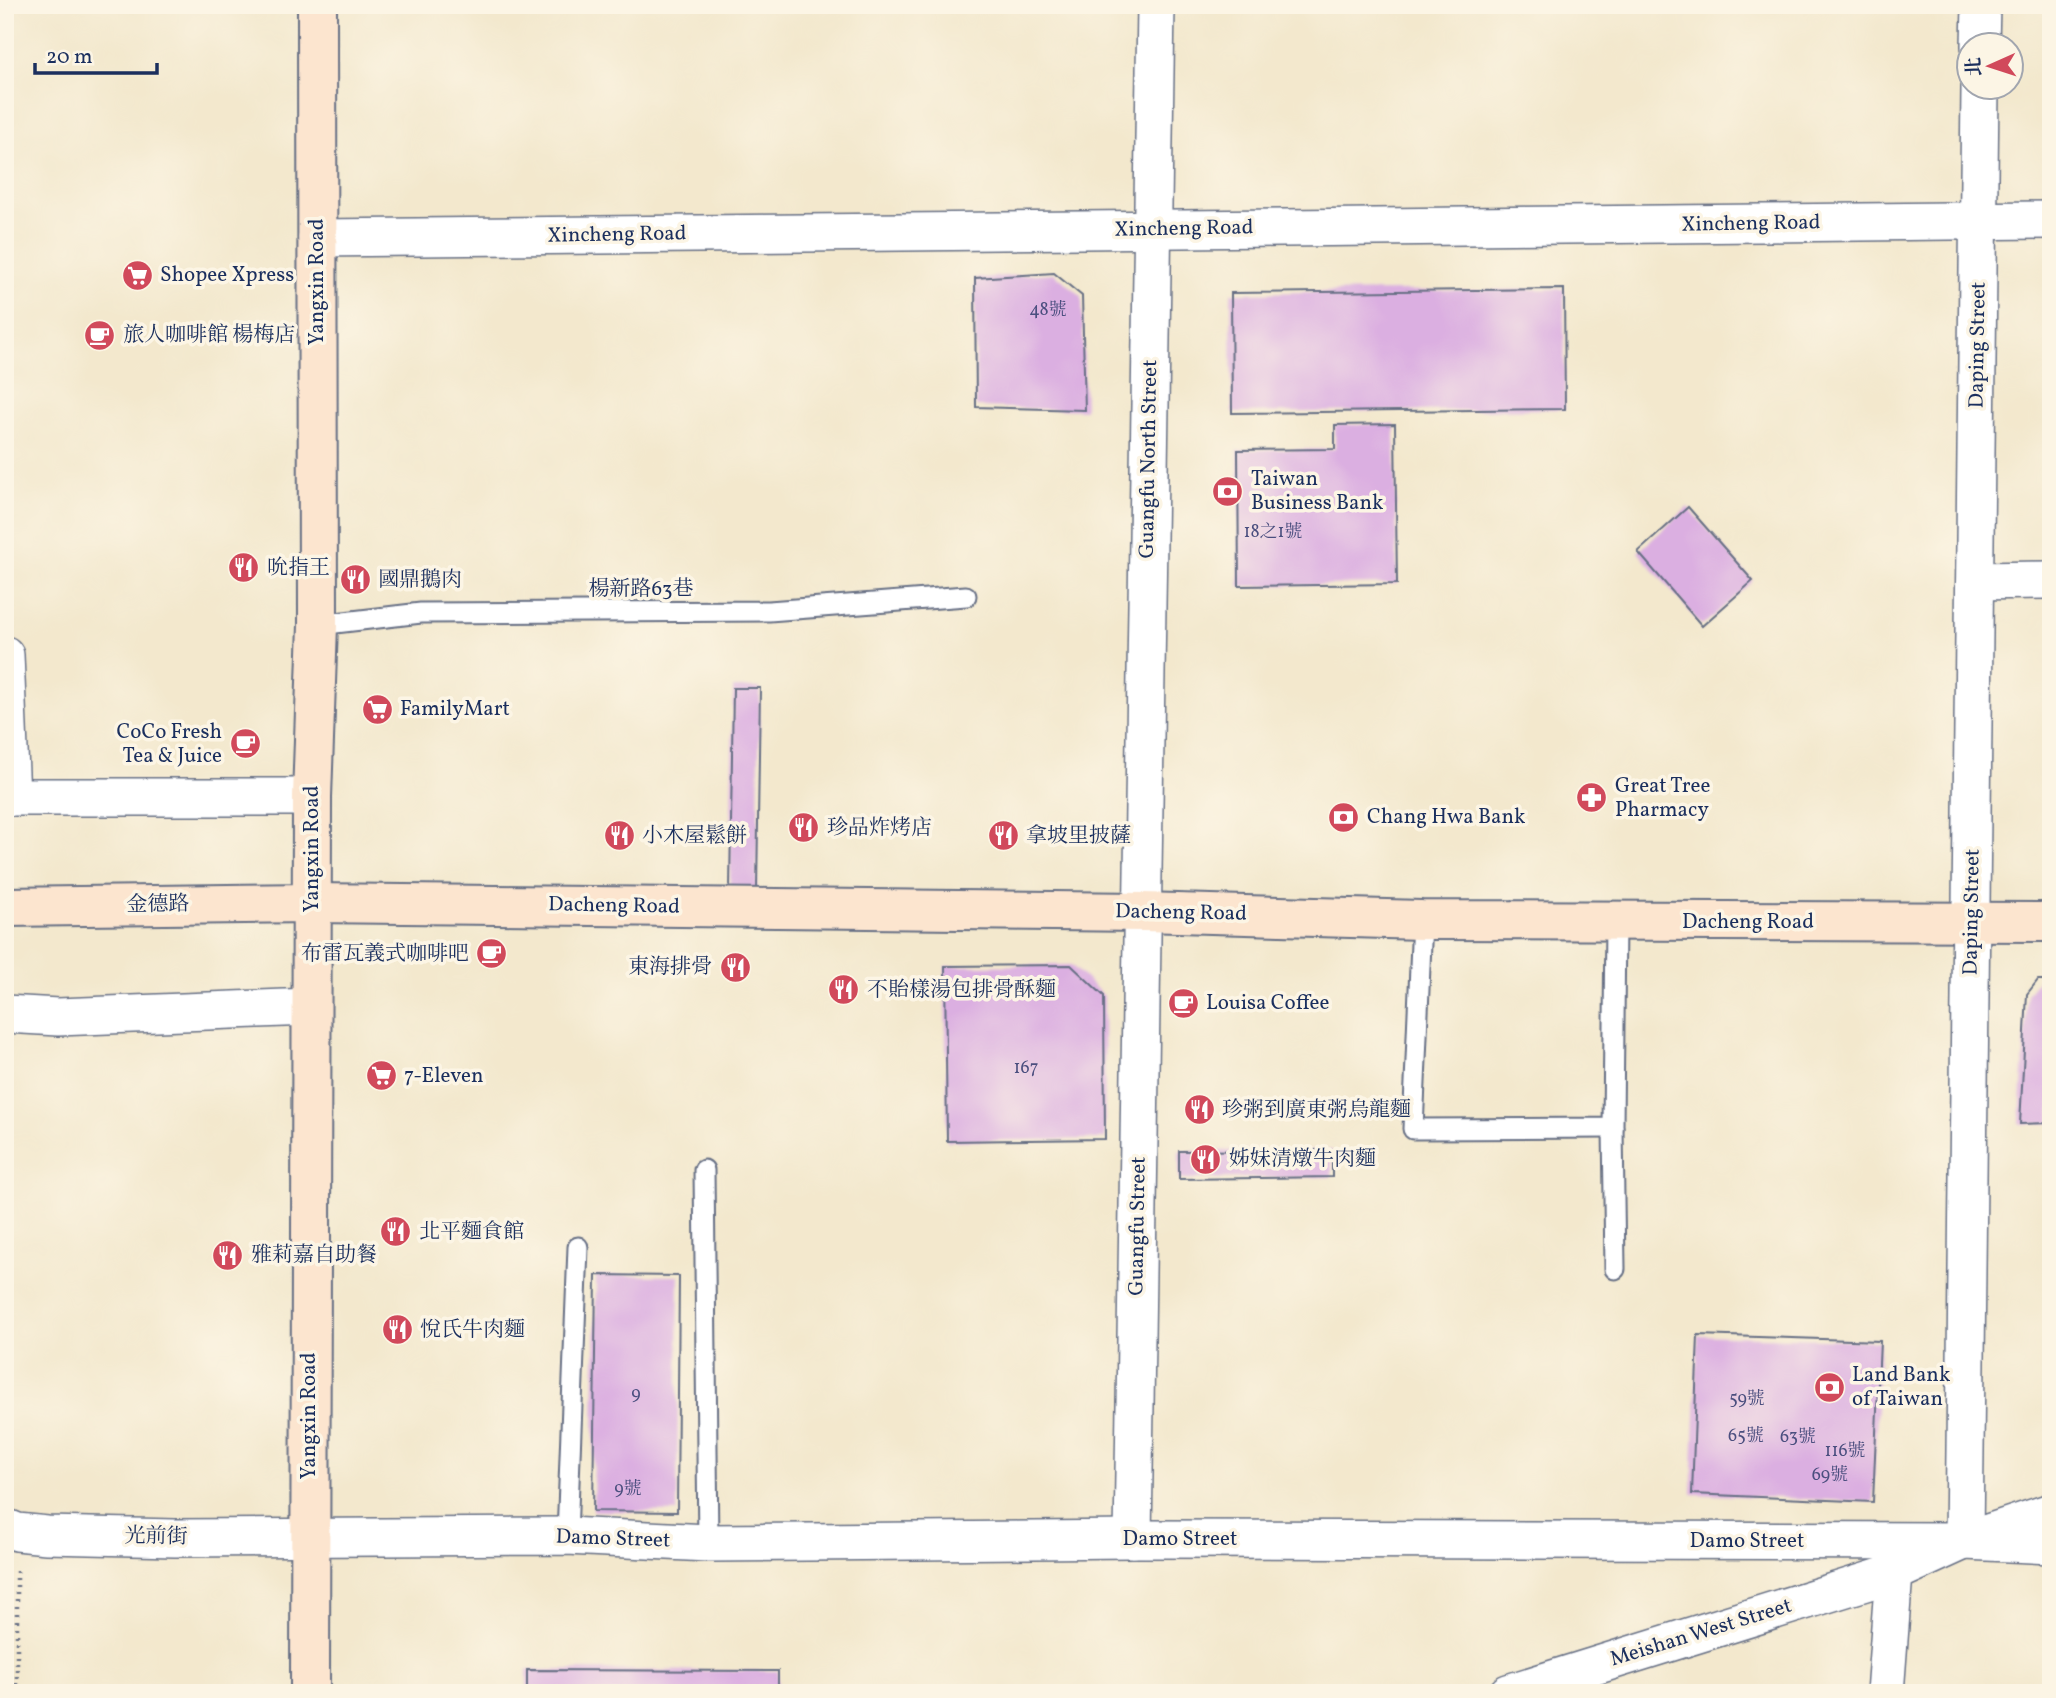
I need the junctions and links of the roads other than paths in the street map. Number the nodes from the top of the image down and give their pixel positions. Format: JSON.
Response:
{"nodes":[{"id":1,"x":317,"y":5,"type":"edge"},
{"id":2,"x":1156,"y":5,"type":"edge"},
{"id":3,"x":1981,"y":5,"type":"edge"},
{"id":4,"x":1980,"y":32,"type":"edge"},
{"id":5,"x":1980,"y":102,"type":"edge"},
{"id":6,"x":2051,"y":220,"type":"edge"},
{"id":7,"x":1979,"y":222,"type":"junction"},
{"id":8,"x":1153,"y":229,"type":"junction"},
{"id":9,"x":317,"y":238,"type":"junction"},
{"id":10,"x":2051,"y":580,"type":"edge"},
{"id":11,"x":1975,"y":581,"type":"junction"},
{"id":12,"x":966,"y":596,"type":"dead end"},
{"id":13,"x":317,"y":625,"type":"junction"},
{"id":14,"x":5,"y":655,"type":"edge"},
{"id":15,"x":8,"y":797,"type":"edge"},
{"id":16,"x":312,"y":797,"type":"junction"},
{"id":17,"x":312,"y":903,"type":"junction"},
{"id":18,"x":5,"y":907,"type":"edge"},
{"id":19,"x":1143,"y":912,"type":"junction"},
{"id":20,"x":1422,"y":920,"type":"junction"},
{"id":21,"x":1615,"y":921,"type":"junction"},
{"id":22,"x":2051,"y":922,"type":"edge"},
{"id":23,"x":1972,"y":923,"type":"junction"},
{"id":24,"x":311,"y":1007,"type":"junction"},
{"id":25,"x":5,"y":1014,"type":"edge"},
{"id":26,"x":1612,"y":1128,"type":"junction"},
{"id":27,"x":704,"y":1170,"type":"dead end"},
{"id":28,"x":578,"y":1247,"type":"dead end"},
{"id":29,"x":1615,"y":1269,"type":"dead end"},
{"id":30,"x":2051,"y":1512,"type":"edge"},
{"id":31,"x":11,"y":1530,"type":"edge"},
{"id":32,"x":309,"y":1536,"type":"junction"},
{"id":33,"x":567,"y":1536,"type":"junction"},
{"id":34,"x":1133,"y":1539,"type":"junction"},
{"id":35,"x":1964,"y":1541,"type":"junction"},
{"id":36,"x":708,"y":1544,"type":"junction"},
{"id":37,"x":2051,"y":1545,"type":"edge"},
{"id":38,"x":1895,"y":1573,"type":"junction"},
{"id":39,"x":310,"y":1693,"type":"edge"},
{"id":40,"x":1508,"y":1693,"type":"edge"},
{"id":41,"x":1885,"y":1693,"type":"edge"}],
"edges":[{"from":1,"to":9,"type":"main road","name":"Yangxin Road"},
{"from":2,"to":8,"type":"street","name":"Guangfu North Street"},
{"from":3,"to":4,"type":"street"},
{"from":5,"to":7,"type":"street","name":"Daping Street"},
{"from":6,"to":7,"type":"street","name":"Xincheng Road"},
{"from":7,"to":8,"type":"street","name":"Xincheng Road"},
{"from":7,"to":11,"type":"street","name":"Daping Street"},
{"from":8,"to":9,"type":"street","name":"Xincheng Road"},
{"from":8,"to":19,"type":"street","name":"Guangfu North Street"},
{"from":9,"to":13,"type":"main road","name":"Yangxin Road"},
{"from":10,"to":11,"type":"street"},
{"from":11,"to":23,"type":"street","name":"Daping Street"},
{"from":12,"to":13,"type":"lane","name":"楊新路63巷"},
{"from":13,"to":16,"type":"main road","name":"Yangxin Road"},
{"from":14,"to":15,"type":"street"},
{"from":15,"to":16,"type":"street"},
{"from":16,"to":17,"type":"main road","name":"Yangxin Road"},
{"from":17,"to":18,"type":"main road","name":"金德路"},
{"from":17,"to":19,"type":"main road","name":"Dacheng Road"},
{"from":17,"to":24,"type":"main road","name":"Yangxin Road"},
{"from":19,"to":20,"type":"main road","name":"Dacheng Road"},
{"from":19,"to":34,"type":"street","name":"Guangfu Street"},
{"from":20,"to":21,"type":"main road","name":"Dacheng Road"},
{"from":20,"to":26,"type":"lane"},
{"from":21,"to":23,"type":"main road","name":"Dacheng Road"},
{"from":21,"to":26,"type":"lane"},
{"from":22,"to":23,"type":"main road","name":"Dacheng Road"},
{"from":23,"to":35,"type":"street","name":"Daping Street"},
{"from":24,"to":25,"type":"street"},
{"from":24,"to":32,"type":"main road","name":"Yangxin Road"},
{"from":26,"to":29,"type":"lane"},
{"from":27,"to":36,"type":"lane"},
{"from":28,"to":33,"type":"lane"},
{"from":30,"to":35,"type":"street"},
{"from":31,"to":32,"type":"street","name":"光前街"},
{"from":32,"to":33,"type":"street","name":"Damo Street"},
{"from":32,"to":39,"type":"main road","name":"Yangxin Road"},
{"from":33,"to":36,"type":"street","name":"Damo Street"},
{"from":34,"to":35,"type":"street","name":"Damo Street"},
{"from":34,"to":36,"type":"street","name":"Damo Street"},
{"from":35,"to":37,"type":"street","name":"Damo Street"},
{"from":35,"to":38,"type":"street"},
{"from":38,"to":40,"type":"street","name":"Meishan West Street"},
{"from":38,"to":41,"type":"street"}]}
